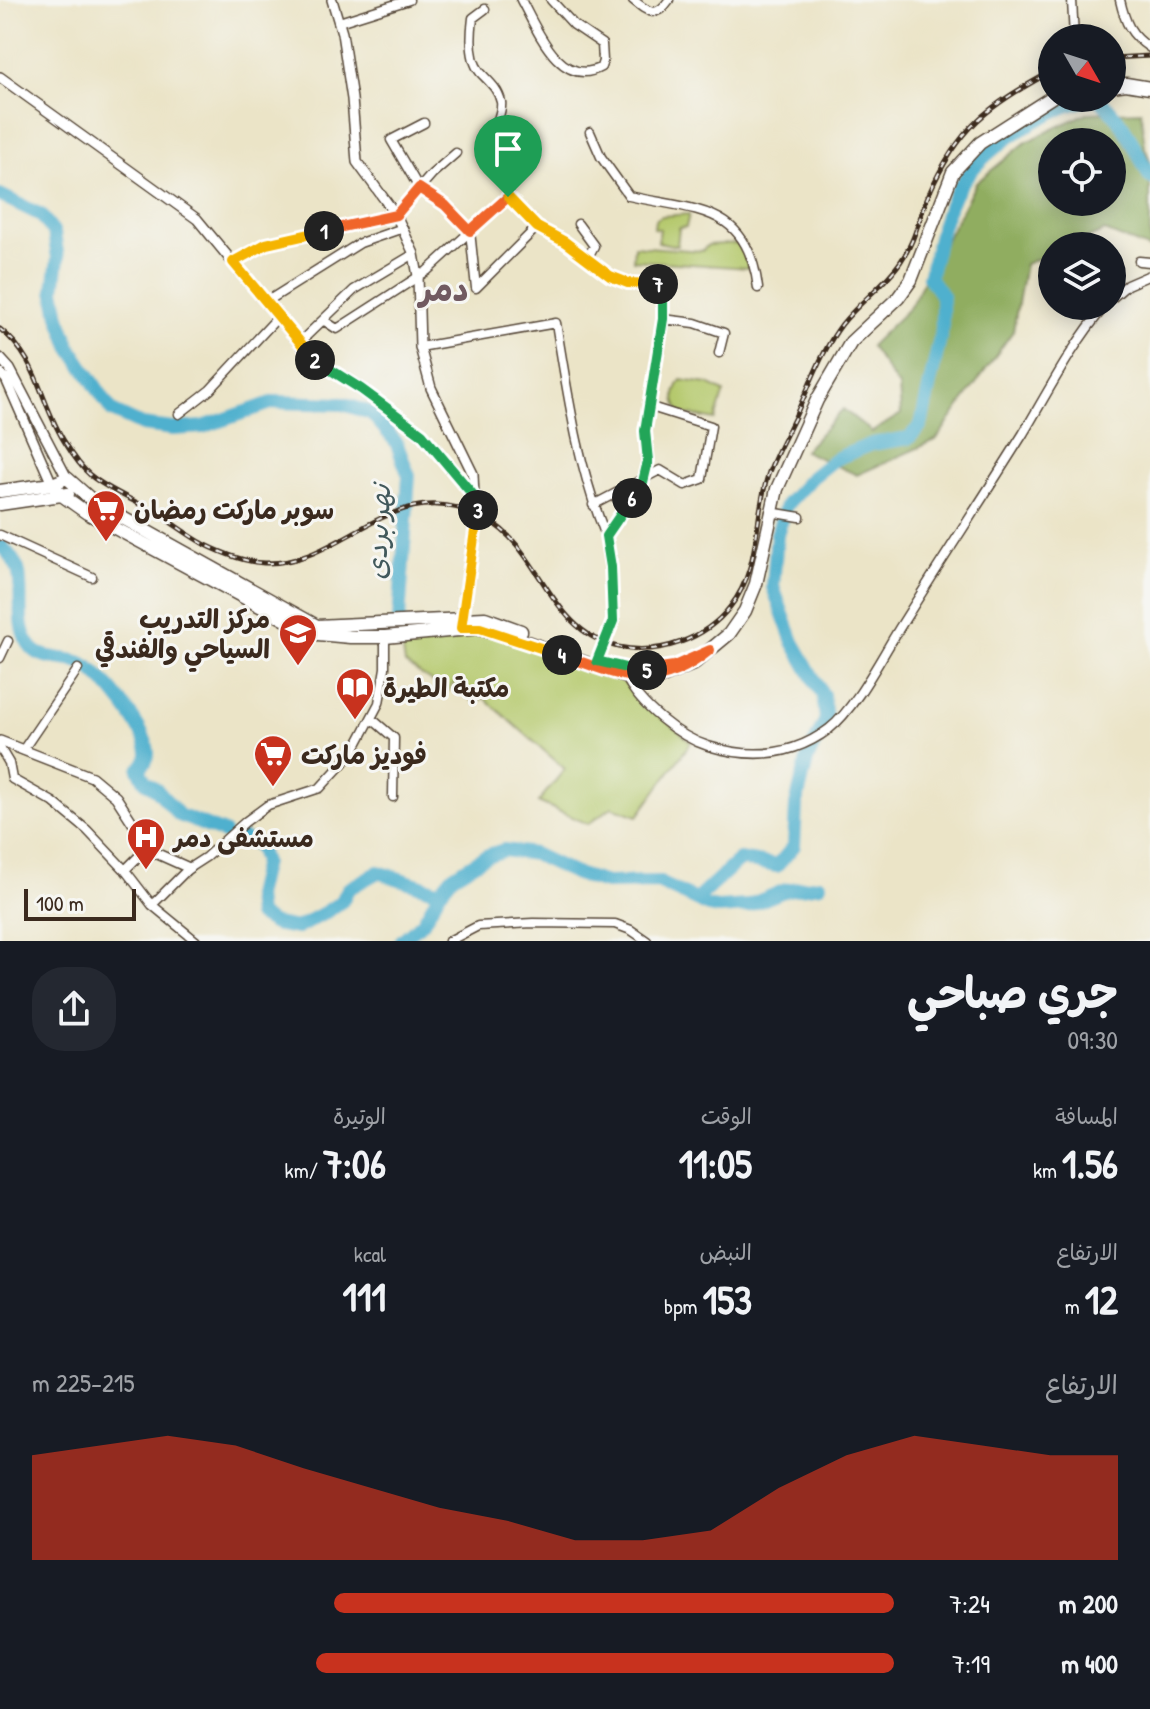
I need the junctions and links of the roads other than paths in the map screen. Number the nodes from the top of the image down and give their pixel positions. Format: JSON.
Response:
{"nodes":[{"id":1,"x":332,"y":0,"type":"edge"},
{"id":2,"x":409,"y":0,"type":"edge"},
{"id":3,"x":521,"y":0,"type":"edge"},
{"id":4,"x":551,"y":0,"type":"edge"},
{"id":5,"x":633,"y":0,"type":"edge"},
{"id":6,"x":669,"y":0,"type":"edge"},
{"id":7,"x":1072,"y":0,"type":"edge"},
{"id":8,"x":1120,"y":0,"type":"edge"},
{"id":9,"x":383,"y":4,"type":"edge"},
{"id":10,"x":485,"y":9,"type":"dead end"},
{"id":11,"x":339,"y":22,"type":"junction"},
{"id":12,"x":1073,"y":24,"type":"edge"},
{"id":13,"x":1150,"y":48,"type":"edge"},
{"id":14,"x":0,"y":77,"type":"edge"},
{"id":15,"x":1126,"y":84,"type":"edge"},
{"id":16,"x":1150,"y":88,"type":"edge"},
{"id":17,"x":1038,"y":106,"type":"edge"},
{"id":18,"x":424,"y":123,"type":"dead end"},
{"id":19,"x":590,"y":132,"type":"dead end"},
{"id":20,"x":456,"y":153,"type":"dead end"},
{"id":21,"x":419,"y":188,"type":"junction"},
{"id":22,"x":508,"y":197,"type":"junction"},
{"id":23,"x":396,"y":215,"type":"junction"},
{"id":24,"x":578,"y":224,"type":"dead end"},
{"id":25,"x":537,"y":227,"type":"junction"},
{"id":26,"x":403,"y":228,"type":"junction"},
{"id":27,"x":470,"y":231,"type":"junction"},
{"id":28,"x":414,"y":254,"type":"junction"},
{"id":29,"x":587,"y":259,"type":"junction"},
{"id":30,"x":1139,"y":261,"type":"dead end"},
{"id":31,"x":233,"y":262,"type":"junction"},
{"id":32,"x":1150,"y":262,"type":"edge"},
{"id":33,"x":1150,"y":275,"type":"edge"},
{"id":34,"x":418,"y":276,"type":"junction"},
{"id":35,"x":1126,"y":286,"type":"edge"},
{"id":36,"x":758,"y":288,"type":"dead end"},
{"id":37,"x":266,"y":302,"type":"junction"},
{"id":38,"x":278,"y":317,"type":"junction"},
{"id":39,"x":663,"y":319,"type":"junction"},
{"id":40,"x":323,"y":320,"type":"junction"},
{"id":41,"x":1095,"y":320,"type":"edge"},
{"id":42,"x":299,"y":343,"type":"junction"},
{"id":43,"x":420,"y":347,"type":"junction"},
{"id":44,"x":719,"y":353,"type":"dead end"},
{"id":45,"x":0,"y":358,"type":"edge"},
{"id":46,"x":0,"y":373,"type":"edge"},
{"id":47,"x":648,"y":406,"type":"junction"},
{"id":48,"x":179,"y":414,"type":"dead end"},
{"id":49,"x":645,"y":476,"type":"junction"},
{"id":50,"x":67,"y":478,"type":"junction"},
{"id":51,"x":52,"y":484,"type":"junction"},
{"id":52,"x":79,"y":489,"type":"junction"},
{"id":53,"x":0,"y":491,"type":"edge"},
{"id":54,"x":63,"y":496,"type":"junction"},
{"id":55,"x":474,"y":496,"type":"junction"},
{"id":56,"x":0,"y":504,"type":"edge"},
{"id":57,"x":593,"y":505,"type":"junction"},
{"id":58,"x":773,"y":513,"type":"junction"},
{"id":59,"x":800,"y":517,"type":"dead end"},
{"id":60,"x":0,"y":535,"type":"edge"},
{"id":61,"x":606,"y":536,"type":"junction"},
{"id":62,"x":92,"y":577,"type":"dead end"},
{"id":63,"x":461,"y":623,"type":"junction"},
{"id":64,"x":385,"y":637,"type":"junction"},
{"id":65,"x":8,"y":641,"type":"dead end"},
{"id":66,"x":710,"y":650,"type":"junction"},
{"id":67,"x":0,"y":658,"type":"edge"},
{"id":68,"x":597,"y":661,"type":"junction"},
{"id":69,"x":78,"y":669,"type":"dead end"},
{"id":70,"x":626,"y":677,"type":"junction"},
{"id":71,"x":372,"y":719,"type":"junction"},
{"id":72,"x":0,"y":741,"type":"edge"},
{"id":73,"x":0,"y":748,"type":"edge"},
{"id":74,"x":23,"y":750,"type":"junction"},
{"id":75,"x":393,"y":797,"type":"dead end"},
{"id":76,"x":148,"y":847,"type":"junction"},
{"id":77,"x":189,"y":868,"type":"junction"},
{"id":78,"x":125,"y":870,"type":"junction"},
{"id":79,"x":152,"y":905,"type":"junction"},
{"id":80,"x":196,"y":941,"type":"edge"},
{"id":81,"x":449,"y":941,"type":"edge"},
{"id":82,"x":647,"y":941,"type":"edge"}],
"edges":[{"from":1,"to":11,"type":"street"},
{"from":2,"to":9,"type":"street"},
{"from":3,"to":4,"type":"street"},
{"from":5,"to":6,"type":"street"},
{"from":7,"to":12,"type":"street"},
{"from":8,"to":13,"type":"street"},
{"from":9,"to":11,"type":"street"},
{"from":10,"to":22,"type":"street"},
{"from":11,"to":23,"type":"street"},
{"from":14,"to":31,"type":"street"},
{"from":15,"to":16,"type":"main road"},
{"from":17,"to":58,"type":"main road"},
{"from":18,"to":21,"type":"street"},
{"from":19,"to":36,"type":"street"},
{"from":20,"to":21,"type":"street"},
{"from":21,"to":23,"type":"street"},
{"from":21,"to":27,"type":"street"},
{"from":22,"to":25,"type":"street"},
{"from":22,"to":27,"type":"street"},
{"from":23,"to":26,"type":"street"},
{"from":23,"to":31,"type":"street"},
{"from":24,"to":29,"type":"street"},
{"from":25,"to":27,"type":"street"},
{"from":25,"to":29,"type":"street"},
{"from":26,"to":28,"type":"street"},
{"from":26,"to":37,"type":"street"},
{"from":27,"to":34,"type":"street"},
{"from":28,"to":34,"type":"street"},
{"from":28,"to":40,"type":"street"},
{"from":29,"to":39,"type":"street"},
{"from":30,"to":32,"type":"street"},
{"from":31,"to":37,"type":"street"},
{"from":33,"to":35,"type":"street"},
{"from":34,"to":40,"type":"street"},
{"from":34,"to":43,"type":"street"},
{"from":37,"to":38,"type":"street"},
{"from":38,"to":42,"type":"street"},
{"from":38,"to":48,"type":"street"},
{"from":39,"to":44,"type":"street"},
{"from":39,"to":47,"type":"street"},
{"from":40,"to":42,"type":"street"},
{"from":41,"to":70,"type":"street"},
{"from":42,"to":55,"type":"street"},
{"from":43,"to":55,"type":"street"},
{"from":43,"to":57,"type":"street"},
{"from":45,"to":50,"type":"street"},
{"from":46,"to":51,"type":"street"},
{"from":47,"to":49,"type":"street"},
{"from":47,"to":49,"type":"street"},
{"from":49,"to":57,"type":"street"},
{"from":49,"to":61,"type":"street"},
{"from":50,"to":51,"type":"main road"},
{"from":50,"to":52,"type":"main road"},
{"from":51,"to":53,"type":"main road"},
{"from":51,"to":54,"type":"main road"},
{"from":52,"to":54,"type":"main road"},
{"from":52,"to":63,"type":"main road"},
{"from":54,"to":56,"type":"main road"},
{"from":54,"to":64,"type":"main road"},
{"from":55,"to":63,"type":"street"},
{"from":57,"to":61,"type":"street"},
{"from":58,"to":59,"type":"street"},
{"from":58,"to":66,"type":"main road"},
{"from":60,"to":62,"type":"street"},
{"from":61,"to":68,"type":"street"},
{"from":63,"to":64,"type":"main road"},
{"from":63,"to":68,"type":"main road"},
{"from":63,"to":70,"type":"main road"},
{"from":64,"to":71,"type":"street"},
{"from":65,"to":67,"type":"street"},
{"from":66,"to":68,"type":"main road"},
{"from":66,"to":70,"type":"main road"},
{"from":69,"to":74,"type":"street"},
{"from":71,"to":75,"type":"street"},
{"from":71,"to":77,"type":"street"},
{"from":72,"to":74,"type":"street"},
{"from":73,"to":78,"type":"street"},
{"from":74,"to":76,"type":"street"},
{"from":76,"to":77,"type":"street"},
{"from":76,"to":78,"type":"street"},
{"from":77,"to":79,"type":"street"},
{"from":78,"to":79,"type":"street"},
{"from":79,"to":80,"type":"street"},
{"from":81,"to":82,"type":"street"}]}
